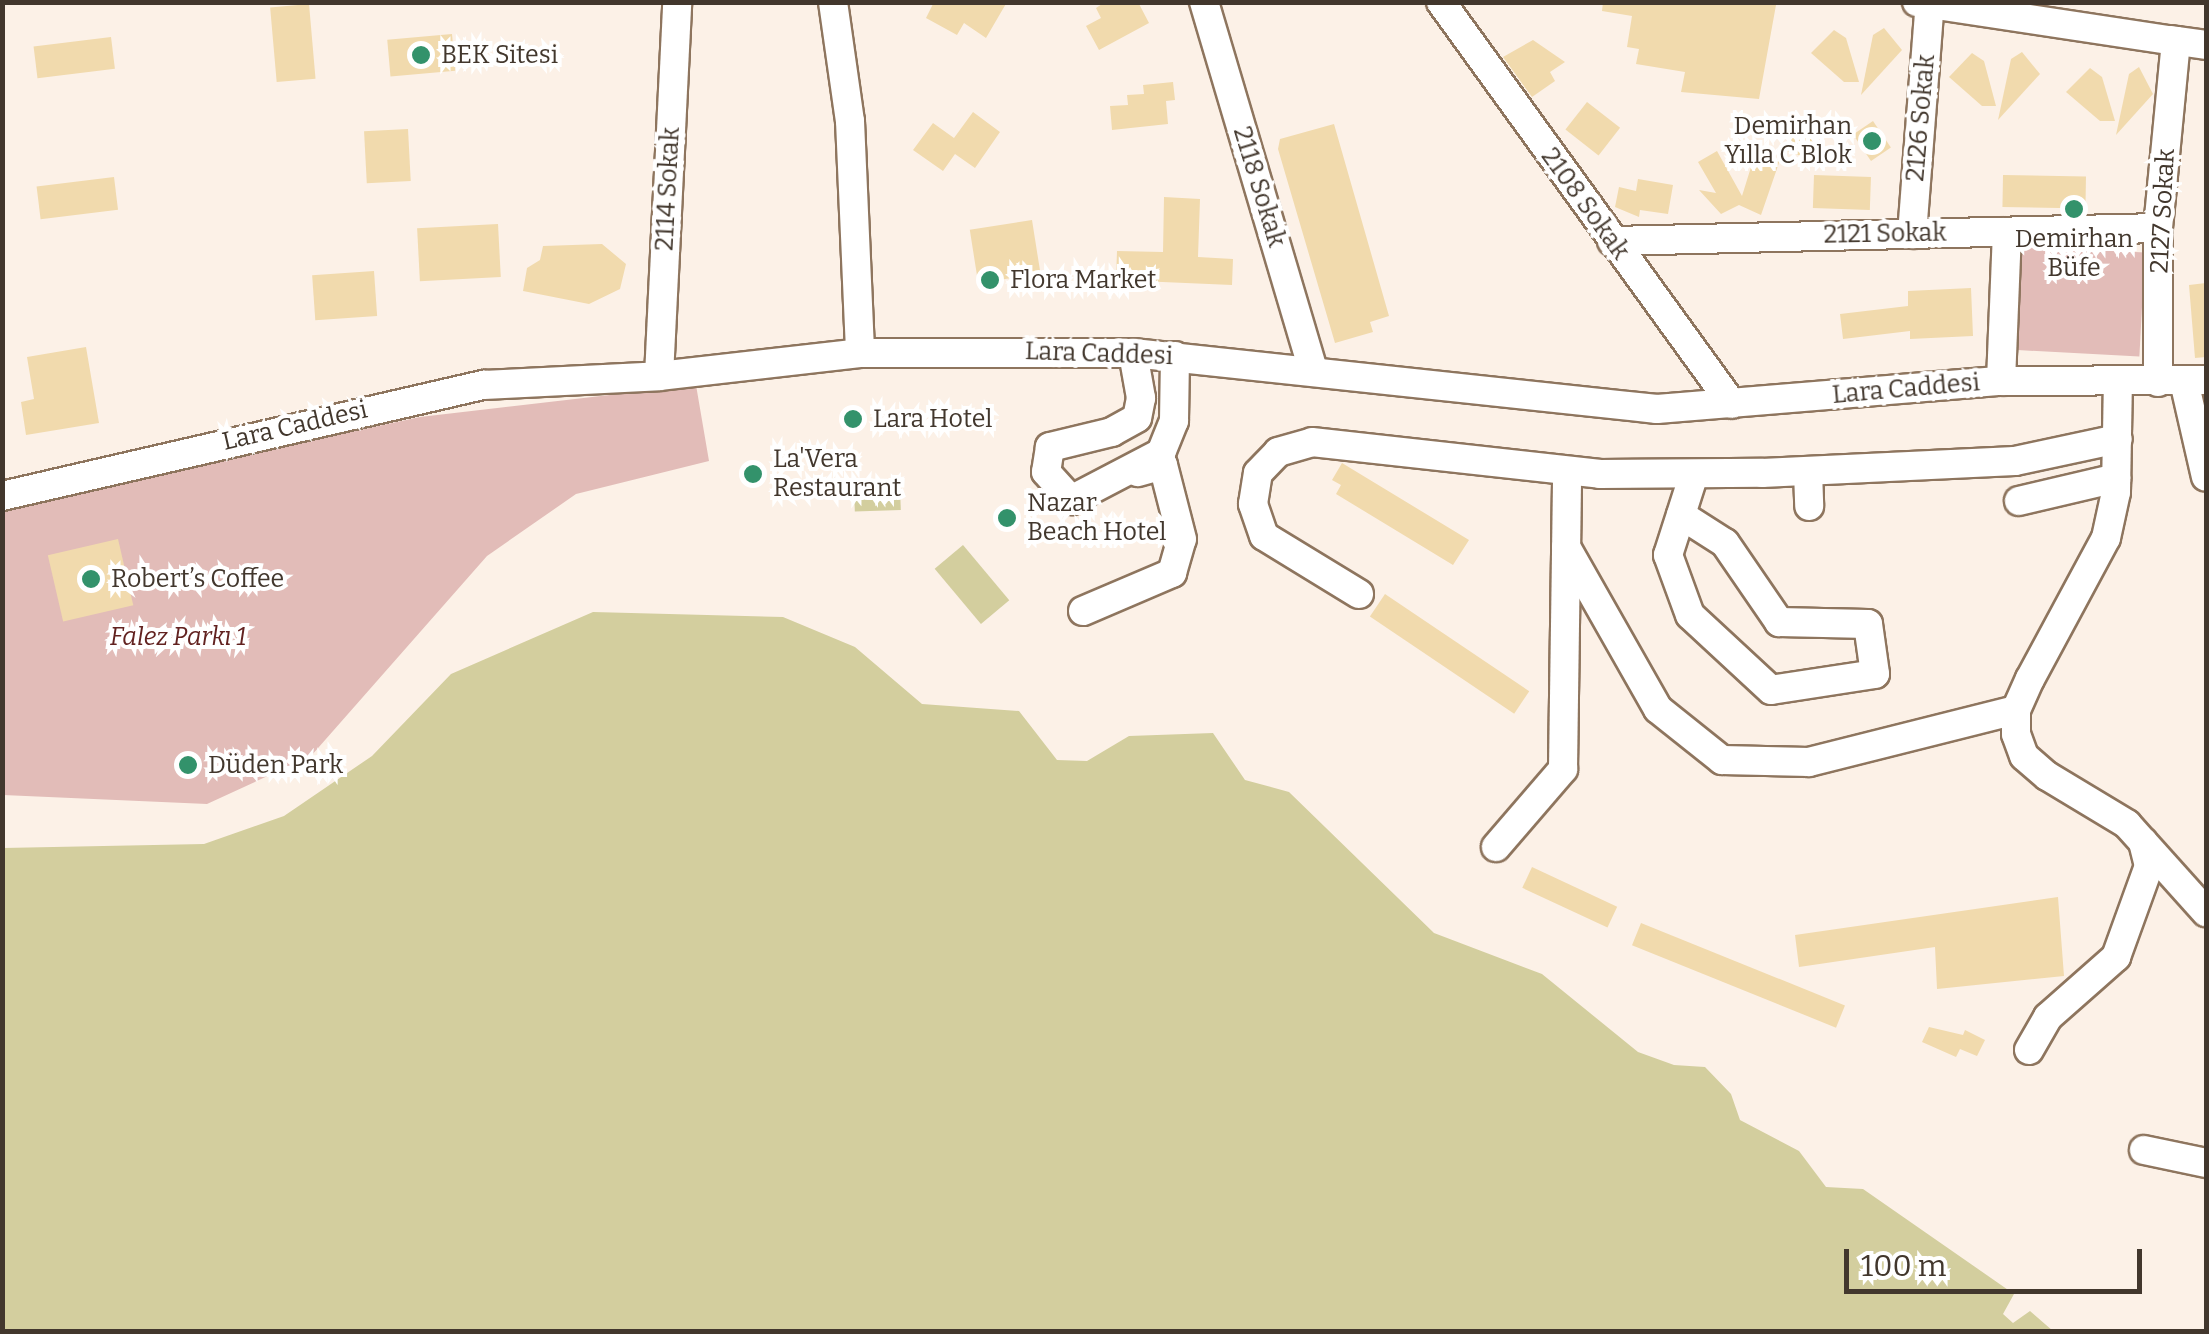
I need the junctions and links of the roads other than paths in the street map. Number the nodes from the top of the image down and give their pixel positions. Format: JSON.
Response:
{"nodes":[{"id":1,"x":676,"y":2,"type":"edge"},
{"id":2,"x":833,"y":2,"type":"edge"},
{"id":3,"x":1204,"y":2,"type":"edge"},
{"id":4,"x":1441,"y":2,"type":"edge"},
{"id":5,"x":1925,"y":3,"type":"edge"},
{"id":6,"x":2174,"y":41,"type":"junction"},
{"id":7,"x":2206,"y":45,"type":"edge"},
{"id":8,"x":2158,"y":228,"type":"junction"},
{"id":9,"x":2007,"y":232,"type":"junction"},
{"id":10,"x":1912,"y":234,"type":"junction"},
{"id":11,"x":1612,"y":241,"type":"junction"},
{"id":12,"x":860,"y":353,"type":"junction"},
{"id":13,"x":1133,"y":353,"type":"junction"},
{"id":14,"x":1175,"y":356,"type":"junction"},
{"id":15,"x":1313,"y":372,"type":"junction"},
{"id":16,"x":659,"y":376,"type":"junction"},
{"id":17,"x":2001,"y":381,"type":"junction"},
{"id":18,"x":2183,"y":381,"type":"edge"},
{"id":19,"x":2118,"y":382,"type":"junction"},
{"id":20,"x":1732,"y":404,"type":"junction"},
{"id":21,"x":2118,"y":439,"type":"junction"},
{"id":22,"x":1808,"y":471,"type":"junction"},
{"id":23,"x":1567,"y":472,"type":"junction"},
{"id":24,"x":1694,"y":474,"type":"junction"},
{"id":25,"x":1118,"y":477,"type":"junction"},
{"id":26,"x":2206,"y":477,"type":"edge"},
{"id":27,"x":2116,"y":478,"type":"junction"},
{"id":28,"x":2,"y":496,"type":"edge"},
{"id":29,"x":2018,"y":501,"type":"dead end"},
{"id":30,"x":1810,"y":506,"type":"dead end"},
{"id":31,"x":1681,"y":514,"type":"junction"},
{"id":32,"x":1566,"y":548,"type":"junction"},
{"id":33,"x":1359,"y":594,"type":"dead end"},
{"id":34,"x":1083,"y":611,"type":"dead end"},
{"id":35,"x":2016,"y":710,"type":"junction"},
{"id":36,"x":2144,"y":842,"type":"junction"},
{"id":37,"x":1496,"y":848,"type":"dead end"},
{"id":38,"x":2206,"y":912,"type":"edge"},
{"id":39,"x":2029,"y":1050,"type":"dead end"},
{"id":40,"x":2144,"y":1150,"type":"dead end"},
{"id":41,"x":2206,"y":1164,"type":"edge"}],
"edges":[{"from":1,"to":16,"type":"street","name":"2114 Sokak"},
{"from":2,"to":12,"type":"street"},
{"from":3,"to":15,"type":"street","name":"2118 Sokak"},
{"from":4,"to":11,"type":"street","name":"2108 Sokak"},
{"from":5,"to":6,"type":"street"},
{"from":5,"to":10,"type":"street","name":"2126 Sokak"},
{"from":6,"to":7,"type":"street"},
{"from":6,"to":8,"type":"street","name":"2127 Sokak"},
{"from":8,"to":9,"type":"street","name":"2121 Sokak"},
{"from":8,"to":18,"type":"street","name":"2127 Sokak"},
{"from":9,"to":10,"type":"street","name":"2121 Sokak"},
{"from":9,"to":17,"type":"street"},
{"from":10,"to":11,"type":"street","name":"2121 Sokak"},
{"from":11,"to":20,"type":"street","name":"2108 Sokak"},
{"from":12,"to":13,"type":"street","name":"Lara Caddesi"},
{"from":12,"to":16,"type":"street","name":"Lara Caddesi"},
{"from":13,"to":14,"type":"street","name":"Lara Caddesi"},
{"from":13,"to":25,"type":"street"},
{"from":14,"to":15,"type":"street","name":"Lara Caddesi"},
{"from":14,"to":25,"type":"street"},
{"from":15,"to":20,"type":"street","name":"Lara Caddesi"},
{"from":16,"to":28,"type":"street","name":"Lara Caddesi"},
{"from":17,"to":19,"type":"street","name":"Lara Caddesi"},
{"from":17,"to":20,"type":"street","name":"Lara Caddesi"},
{"from":18,"to":19,"type":"street","name":"Lara Caddesi"},
{"from":18,"to":26,"type":"street","name":"2127 Sokak"},
{"from":19,"to":21,"type":"street"},
{"from":21,"to":22,"type":"street"},
{"from":21,"to":27,"type":"street"},
{"from":22,"to":24,"type":"street"},
{"from":22,"to":30,"type":"street"},
{"from":23,"to":24,"type":"street"},
{"from":23,"to":32,"type":"street"},
{"from":23,"to":33,"type":"street"},
{"from":24,"to":31,"type":"street"},
{"from":25,"to":34,"type":"street"},
{"from":27,"to":29,"type":"street"},
{"from":27,"to":35,"type":"street"},
{"from":31,"to":31,"type":"street"},
{"from":32,"to":35,"type":"street"},
{"from":32,"to":37,"type":"street"},
{"from":35,"to":36,"type":"street"},
{"from":36,"to":38,"type":"street"},
{"from":36,"to":39,"type":"street"},
{"from":40,"to":41,"type":"street"}]}
